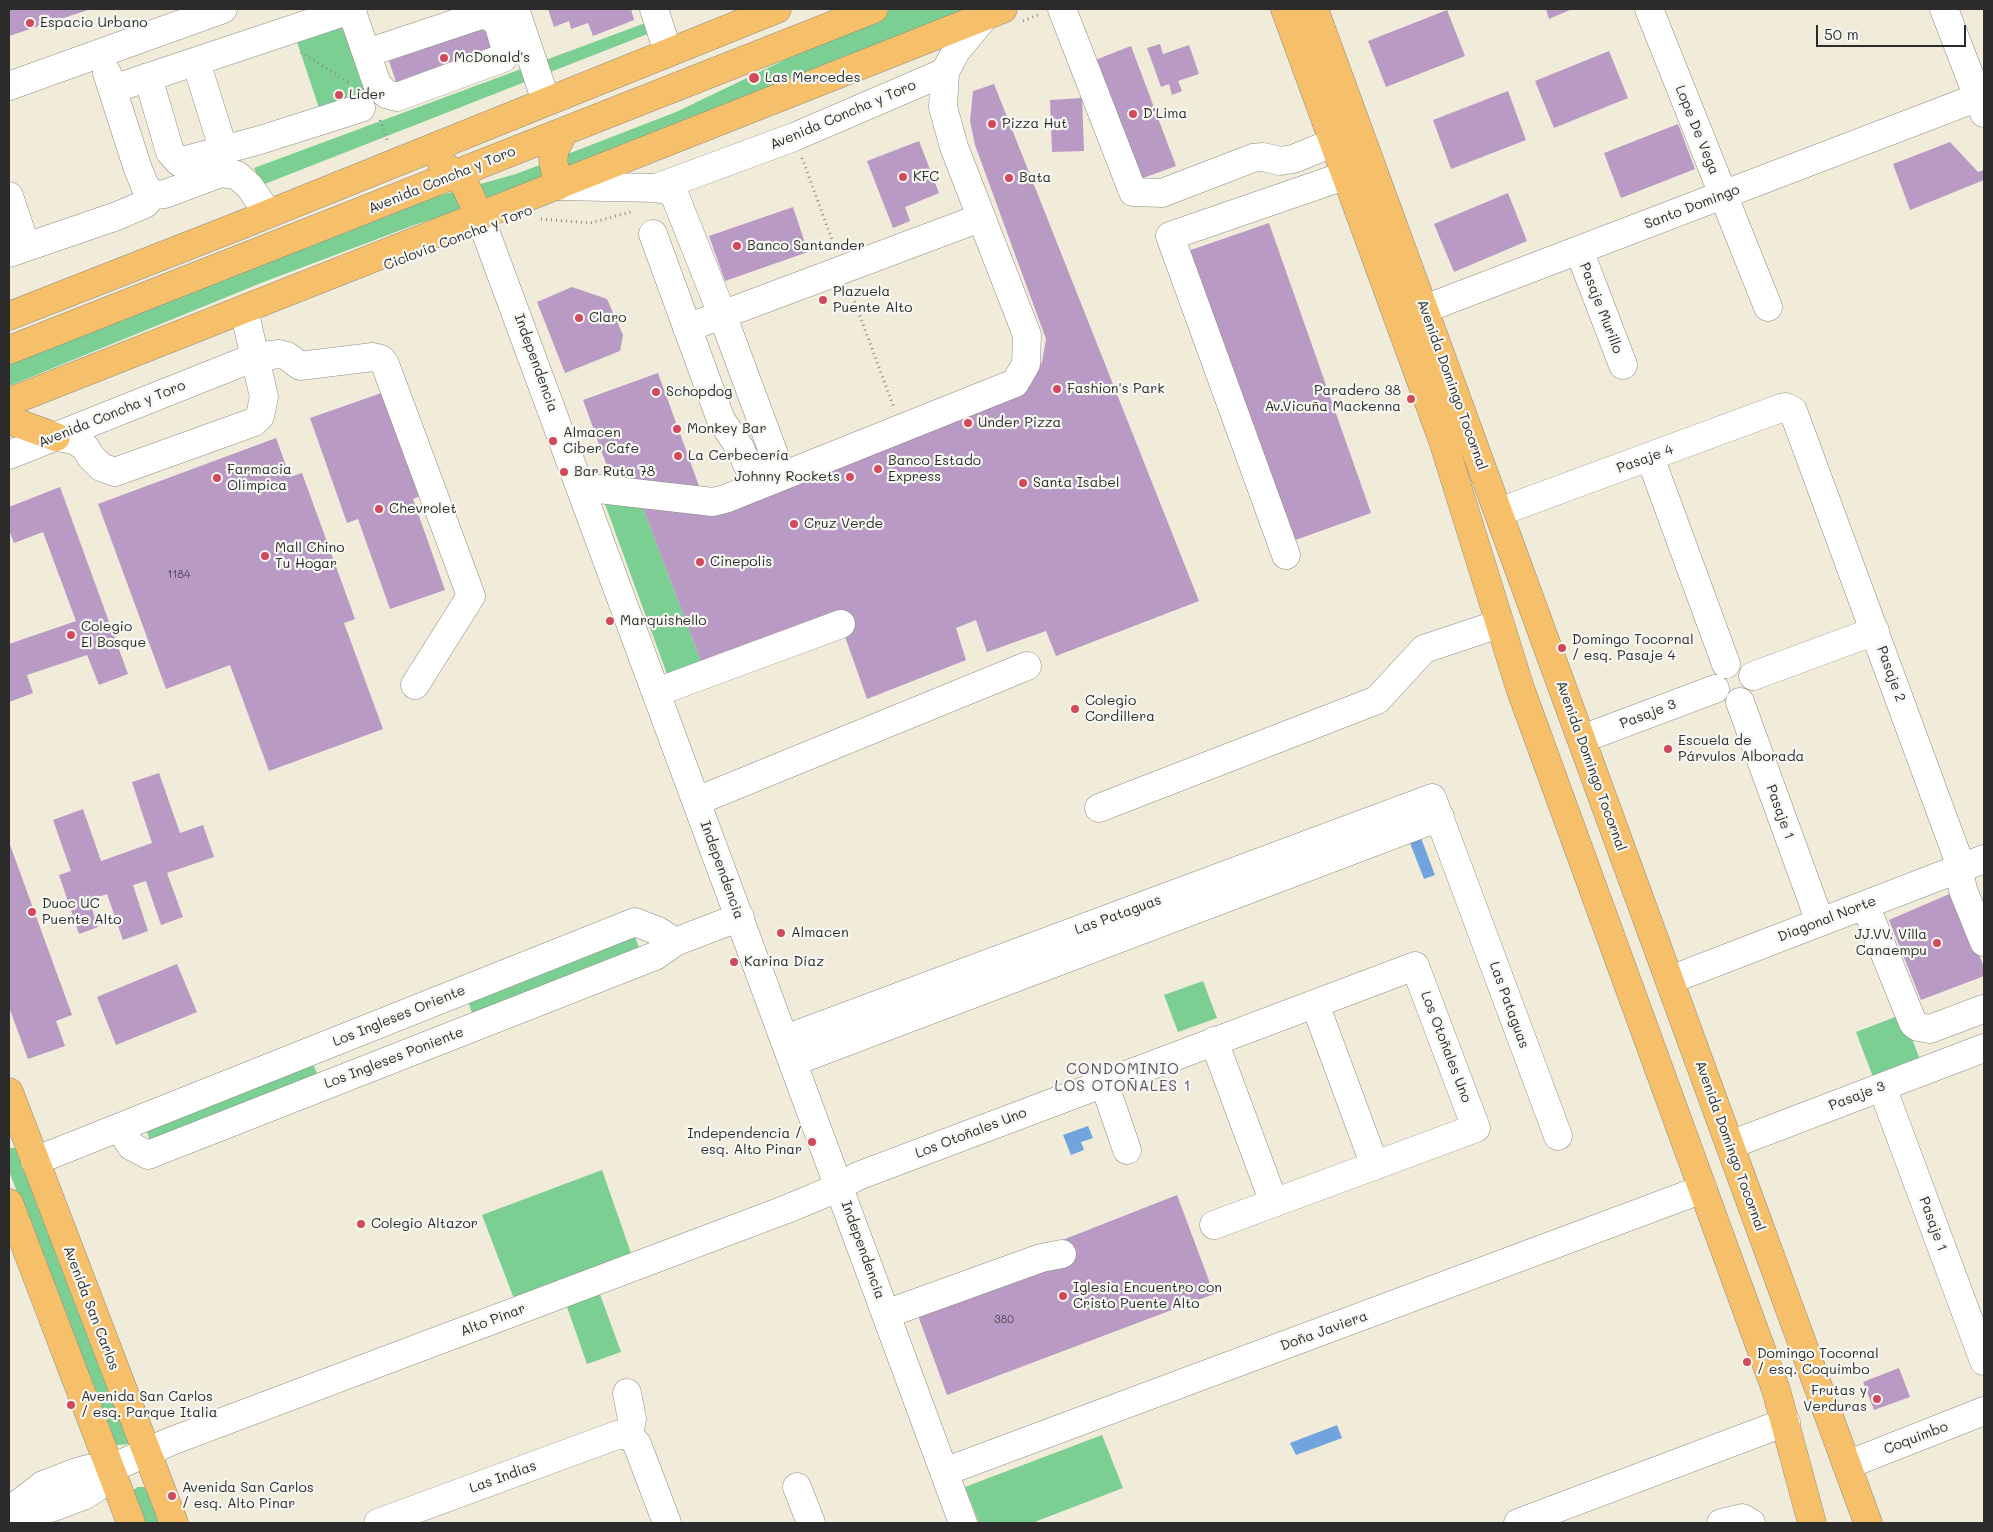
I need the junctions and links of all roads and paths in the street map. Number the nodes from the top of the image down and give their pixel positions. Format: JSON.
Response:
{"nodes":[{"id":1,"x":351,"y":9,"type":"edge"},
{"id":2,"x":515,"y":9,"type":"edge"},
{"id":3,"x":654,"y":9,"type":"edge"},
{"id":4,"x":777,"y":9,"type":"edge"},
{"id":5,"x":874,"y":9,"type":"edge"},
{"id":6,"x":1285,"y":9,"type":"edge"},
{"id":7,"x":1314,"y":9,"type":"edge"},
{"id":8,"x":1649,"y":9,"type":"edge"},
{"id":9,"x":1944,"y":9,"type":"edge"},
{"id":10,"x":1052,"y":11,"type":"edge"},
{"id":11,"x":211,"y":12,"type":"edge"},
{"id":12,"x":490,"y":12,"type":"edge"},
{"id":13,"x":1001,"y":16,"type":"edge"},
{"id":14,"x":275,"y":35,"type":"junction"},
{"id":15,"x":668,"y":52,"type":"junction"},
{"id":16,"x":101,"y":53,"type":"junction"},
{"id":17,"x":367,"y":53,"type":"junction"},
{"id":18,"x":196,"y":62,"type":"junction"},
{"id":19,"x":945,"y":72,"type":"junction"},
{"id":20,"x":148,"y":77,"type":"junction"},
{"id":21,"x":9,"y":86,"type":"edge"},
{"id":22,"x":113,"y":89,"type":"junction"},
{"id":23,"x":546,"y":101,"type":"junction"},
{"id":24,"x":1982,"y":101,"type":"edge"},
{"id":25,"x":364,"y":102,"type":"junction"},
{"id":26,"x":564,"y":132,"type":"junction"},
{"id":27,"x":1335,"y":142,"type":"junction"},
{"id":28,"x":224,"y":151,"type":"junction"},
{"id":29,"x":408,"y":156,"type":"junction"},
{"id":30,"x":456,"y":175,"type":"junction"},
{"id":31,"x":1347,"y":175,"type":"junction"},
{"id":32,"x":558,"y":186,"type":"junction"},
{"id":33,"x":656,"y":188,"type":"junction"},
{"id":34,"x":152,"y":194,"type":"junction"},
{"id":35,"x":1723,"y":195,"type":"junction"},
{"id":36,"x":9,"y":196,"type":"edge"},
{"id":37,"x":632,"y":212,"type":"dead end"},
{"id":38,"x":268,"y":214,"type":"junction"},
{"id":39,"x":480,"y":217,"type":"junction"},
{"id":40,"x":980,"y":218,"type":"junction"},
{"id":41,"x":533,"y":222,"type":"dead end"},
{"id":42,"x":652,"y":234,"type":"dead end"},
{"id":43,"x":17,"y":250,"type":"edge"},
{"id":44,"x":1579,"y":250,"type":"junction"},
{"id":45,"x":221,"y":268,"type":"junction"},
{"id":46,"x":97,"y":282,"type":"junction"},
{"id":47,"x":1768,"y":307,"type":"dead end"},
{"id":48,"x":244,"y":310,"type":"junction"},
{"id":49,"x":722,"y":314,"type":"junction"},
{"id":50,"x":1412,"y":314,"type":"junction"},
{"id":51,"x":9,"y":316,"type":"edge"},
{"id":52,"x":687,"y":328,"type":"junction"},
{"id":53,"x":9,"y":350,"type":"edge"},
{"id":54,"x":255,"y":357,"type":"junction"},
{"id":55,"x":1623,"y":365,"type":"dead end"},
{"id":56,"x":9,"y":402,"type":"edge"},
{"id":57,"x":1790,"y":408,"type":"joint"},
{"id":58,"x":9,"y":420,"type":"edge"},
{"id":59,"x":56,"y":436,"type":"junction"},
{"id":60,"x":9,"y":455,"type":"edge"},
{"id":61,"x":1650,"y":457,"type":"junction"},
{"id":62,"x":782,"y":476,"type":"junction"},
{"id":63,"x":757,"y":486,"type":"junction"},
{"id":64,"x":581,"y":487,"type":"junction"},
{"id":65,"x":1499,"y":512,"type":"junction"},
{"id":66,"x":1286,"y":555,"type":"dead end"},
{"id":67,"x":1532,"y":604,"type":"junction"},
{"id":68,"x":1498,"y":620,"type":"junction"},
{"id":69,"x":841,"y":624,"type":"dead end"},
{"id":70,"x":1875,"y":631,"type":"junction"},
{"id":71,"x":1726,"y":664,"type":"junction"},
{"id":72,"x":1027,"y":666,"type":"dead end"},
{"id":73,"x":1753,"y":676,"type":"junction"},
{"id":74,"x":416,"y":685,"type":"dead end"},
{"id":75,"x":1715,"y":689,"type":"junction"},
{"id":76,"x":657,"y":692,"type":"junction"},
{"id":77,"x":1740,"y":702,"type":"junction"},
{"id":78,"x":1582,"y":739,"type":"junction"},
{"id":79,"x":697,"y":801,"type":"junction"},
{"id":80,"x":1099,"y":808,"type":"dead end"},
{"id":81,"x":1610,"y":816,"type":"junction"},
{"id":82,"x":1572,"y":830,"type":"junction"},
{"id":83,"x":1984,"y":859,"type":"edge"},
{"id":84,"x":1959,"y":868,"type":"junction"},
{"id":85,"x":1865,"y":905,"type":"junction"},
{"id":86,"x":740,"y":917,"type":"junction"},
{"id":87,"x":1820,"y":922,"type":"junction"},
{"id":88,"x":676,"y":942,"type":"junction"},
{"id":89,"x":1984,"y":942,"type":"edge"},
{"id":90,"x":1670,"y":980,"type":"junction"},
{"id":91,"x":1315,"y":1004,"type":"junction"},
{"id":92,"x":1983,"y":1010,"type":"edge"},
{"id":93,"x":1214,"y":1041,"type":"junction"},
{"id":94,"x":1693,"y":1044,"type":"junction"},
{"id":95,"x":1984,"y":1048,"type":"edge"},
{"id":96,"x":789,"y":1050,"type":"junction"},
{"id":97,"x":1655,"y":1059,"type":"junction"},
{"id":98,"x":1706,"y":1080,"type":"junction"},
{"id":99,"x":1104,"y":1083,"type":"junction"},
{"id":100,"x":1882,"y":1087,"type":"junction"},
{"id":101,"x":9,"y":1092,"type":"edge"},
{"id":102,"x":1668,"y":1093,"type":"junction"},
{"id":103,"x":120,"y":1128,"type":"junction"},
{"id":104,"x":17,"y":1136,"type":"edge"},
{"id":105,"x":1558,"y":1136,"type":"dead end"},
{"id":106,"x":1730,"y":1145,"type":"junction"},
{"id":107,"x":1127,"y":1150,"type":"dead end"},
{"id":108,"x":35,"y":1161,"type":"junction"},
{"id":109,"x":1375,"y":1166,"type":"junction"},
{"id":110,"x":840,"y":1186,"type":"junction"},
{"id":111,"x":1704,"y":1190,"type":"junction"},
{"id":112,"x":1274,"y":1203,"type":"junction"},
{"id":113,"x":9,"y":1204,"type":"edge"},
{"id":114,"x":1214,"y":1225,"type":"dead end"},
{"id":115,"x":1062,"y":1254,"type":"dead end"},
{"id":116,"x":886,"y":1314,"type":"junction"},
{"id":117,"x":1984,"y":1361,"type":"edge"},
{"id":118,"x":628,"y":1392,"type":"dead end"},
{"id":119,"x":1984,"y":1411,"type":"edge"},
{"id":120,"x":1786,"y":1422,"type":"junction"},
{"id":121,"x":629,"y":1435,"type":"junction"},
{"id":122,"x":146,"y":1451,"type":"junction"},
{"id":123,"x":1847,"y":1465,"type":"junction"},
{"id":124,"x":110,"y":1469,"type":"junction"},
{"id":125,"x":944,"y":1472,"type":"junction"},
{"id":126,"x":797,"y":1487,"type":"dead end"},
{"id":127,"x":10,"y":1510,"type":"edge"},
{"id":128,"x":131,"y":1523,"type":"edge"},
{"id":129,"x":174,"y":1523,"type":"edge"},
{"id":130,"x":378,"y":1523,"type":"edge"},
{"id":131,"x":667,"y":1523,"type":"edge"},
{"id":132,"x":811,"y":1523,"type":"edge"},
{"id":133,"x":963,"y":1523,"type":"edge"},
{"id":134,"x":1518,"y":1523,"type":"edge"},
{"id":135,"x":1721,"y":1523,"type":"edge"},
{"id":136,"x":1750,"y":1523,"type":"edge"},
{"id":137,"x":1812,"y":1523,"type":"edge"},
{"id":138,"x":1868,"y":1523,"type":"edge"}],
"edges":[{"from":1,"to":14,"type":"street"},
{"from":1,"to":17,"type":"street"},
{"from":2,"to":23,"type":"street"},
{"from":3,"to":15,"type":"street"},
{"from":4,"to":15,"type":"main road"},
{"from":5,"to":26,"type":"main road","name":"Avenida Concha y Toro"},
{"from":6,"to":27,"type":"main road","name":"Avenida Domingo Tocornal"},
{"from":7,"to":50,"type":"main road","name":"Avenida Domingo Tocornal"},
{"from":8,"to":35,"type":"street","name":"Lope De Vega"},
{"from":9,"to":24,"type":"street"},
{"from":10,"to":13,"type":"path"},
{"from":10,"to":27,"type":"street"},
{"from":11,"to":16,"type":"street"},
{"from":12,"to":17,"type":"street"},
{"from":12,"to":17,"type":"street"},
{"from":13,"to":19,"type":"street"},
{"from":13,"to":32,"type":"main road"},
{"from":14,"to":18,"type":"street"},
{"from":14,"to":25,"type":"path"},
{"from":15,"to":23,"type":"main road"},
{"from":16,"to":21,"type":"street"},
{"from":16,"to":22,"type":"street"},
{"from":18,"to":20,"type":"street"},
{"from":18,"to":28,"type":"street"},
{"from":19,"to":33,"type":"street","name":"Avenida Concha y Toro"},
{"from":19,"to":40,"type":"street"},
{"from":20,"to":22,"type":"street"},
{"from":20,"to":28,"type":"street"},
{"from":22,"to":34,"type":"street"},
{"from":23,"to":29,"type":"main road"},
{"from":24,"to":35,"type":"street","name":"Santo Domingo"},
{"from":25,"to":28,"type":"street"},
{"from":25,"to":29,"type":"path"},
{"from":26,"to":30,"type":"main road","name":"Avenida Concha y Toro"},
{"from":26,"to":32,"type":"main road"},
{"from":27,"to":31,"type":"main road","name":"Avenida Domingo Tocornal"},
{"from":29,"to":30,"type":"main road"},
{"from":29,"to":38,"type":"main road"},
{"from":30,"to":39,"type":"main road"},
{"from":30,"to":45,"type":"main road","name":"Avenida Concha y Toro"},
{"from":31,"to":50,"type":"main road","name":"Avenida Domingo Tocornal"},
{"from":31,"to":66,"type":"street"},
{"from":32,"to":33,"type":"street"},
{"from":32,"to":39,"type":"main road"},
{"from":33,"to":49,"type":"street"},
{"from":34,"to":38,"type":"street"},
{"from":34,"to":43,"type":"street"},
{"from":35,"to":44,"type":"street","name":"Santo Domingo"},
{"from":35,"to":47,"type":"street","name":"Lope De Vega"},
{"from":36,"to":43,"type":"street"},
{"from":37,"to":41,"type":"path","name":"Ciclovía Concha y Toro"},
{"from":38,"to":46,"type":"main road"},
{"from":39,"to":48,"type":"main road"},
{"from":39,"to":64,"type":"street","name":"Independencia"},
{"from":40,"to":49,"type":"street"},
{"from":40,"to":62,"type":"street"},
{"from":42,"to":52,"type":"street"},
{"from":44,"to":50,"type":"street","name":"Santo Domingo"},
{"from":44,"to":55,"type":"street","name":"Pasaje Murillo"},
{"from":45,"to":46,"type":"main road"},
{"from":45,"to":53,"type":"main road","name":"Avenida Concha y Toro"},
{"from":46,"to":51,"type":"main road"},
{"from":48,"to":54,"type":"street"},
{"from":48,"to":56,"type":"main road"},
{"from":49,"to":52,"type":"street"},
{"from":49,"to":62,"type":"street"},
{"from":50,"to":65,"type":"main road","name":"Avenida Domingo Tocornal"},
{"from":50,"to":68,"type":"main road","name":"Avenida Domingo Tocornal"},
{"from":52,"to":63,"type":"street"},
{"from":54,"to":59,"type":"street","name":"Avenida Concha y Toro"},
{"from":54,"to":59,"type":"street"},
{"from":54,"to":74,"type":"street","name":"Avenida Concha y Toro"},
{"from":57,"to":61,"type":"street","name":"Pasaje 4"},
{"from":57,"to":70,"type":"street","name":"Pasaje 2"},
{"from":58,"to":59,"type":"main road"},
{"from":59,"to":60,"type":"street","name":"Avenida Concha y Toro"},
{"from":61,"to":65,"type":"street","name":"Pasaje 4"},
{"from":61,"to":71,"type":"street"},
{"from":62,"to":63,"type":"street"},
{"from":63,"to":64,"type":"street"},
{"from":64,"to":76,"type":"street","name":"Independencia"},
{"from":65,"to":67,"type":"main road","name":"Avenida Domingo Tocornal"},
{"from":67,"to":68,"type":"main road"},
{"from":67,"to":78,"type":"main road","name":"Avenida Domingo Tocornal"},
{"from":68,"to":80,"type":"street"},
{"from":68,"to":82,"type":"main road","name":"Avenida Domingo Tocornal"},
{"from":69,"to":76,"type":"street"},
{"from":70,"to":73,"type":"street"},
{"from":70,"to":84,"type":"street","name":"Pasaje 2"},
{"from":71,"to":73,"type":"street"},
{"from":71,"to":75,"type":"street"},
{"from":72,"to":79,"type":"street"},
{"from":73,"to":77,"type":"street"},
{"from":75,"to":77,"type":"street"},
{"from":75,"to":78,"type":"street","name":"Pasaje 3"},
{"from":76,"to":79,"type":"street","name":"Independencia"},
{"from":77,"to":87,"type":"street","name":"Pasaje 1"},
{"from":78,"to":81,"type":"main road","name":"Avenida Domingo Tocornal"},
{"from":79,"to":86,"type":"street","name":"Independencia"},
{"from":81,"to":82,"type":"main road"},
{"from":81,"to":90,"type":"main road","name":"Avenida Domingo Tocornal"},
{"from":82,"to":97,"type":"main road","name":"Avenida Domingo Tocornal"},
{"from":83,"to":84,"type":"street","name":"Diagonal Norte"},
{"from":84,"to":85,"type":"street","name":"Diagonal Norte"},
{"from":84,"to":89,"type":"street","name":"Pasaje 2"},
{"from":85,"to":87,"type":"street","name":"Diagonal Norte"},
{"from":85,"to":92,"type":"street"},
{"from":86,"to":88,"type":"street","name":"Los Ingleses Poniente"},
{"from":86,"to":96,"type":"street","name":"Independencia"},
{"from":87,"to":90,"type":"street","name":"Diagonal Norte"},
{"from":88,"to":103,"type":"street","name":"Los Ingleses Oriente"},
{"from":88,"to":103,"type":"street","name":"Los Ingleses Poniente"},
{"from":90,"to":94,"type":"main road","name":"Avenida Domingo Tocornal"},
{"from":91,"to":93,"type":"street","name":"Los Otoñales Uno"},
{"from":91,"to":109,"type":"street"},
{"from":91,"to":109,"type":"street","name":"Los Otoñales Uno"},
{"from":93,"to":99,"type":"street","name":"Los Otoñales Uno"},
{"from":93,"to":112,"type":"street"},
{"from":94,"to":97,"type":"main road"},
{"from":94,"to":98,"type":"main road","name":"Avenida Domingo Tocornal"},
{"from":95,"to":100,"type":"street","name":"Pasaje 3"},
{"from":96,"to":105,"type":"street","name":"Las Pataguas"},
{"from":96,"to":110,"type":"street","name":"Independencia"},
{"from":97,"to":102,"type":"main road","name":"Avenida Domingo Tocornal"},
{"from":98,"to":102,"type":"main road"},
{"from":98,"to":106,"type":"main road","name":"Avenida Domingo Tocornal"},
{"from":99,"to":107,"type":"street"},
{"from":99,"to":110,"type":"street","name":"Los Otoñales Uno"},
{"from":100,"to":106,"type":"street","name":"Pasaje 3"},
{"from":100,"to":117,"type":"street","name":"Pasaje 1"},
{"from":101,"to":104,"type":"main road","name":"Avenida San Carlos"},
{"from":102,"to":111,"type":"main road","name":"Avenida Domingo Tocornal"},
{"from":103,"to":108,"type":"street","name":"Los Ingleses Oriente"},
{"from":104,"to":108,"type":"main road","name":"Avenida San Carlos"},
{"from":106,"to":123,"type":"main road","name":"Avenida Domingo Tocornal"},
{"from":108,"to":122,"type":"main road","name":"Avenida San Carlos"},
{"from":109,"to":112,"type":"street","name":"Los Otoñales Uno"},
{"from":110,"to":116,"type":"street","name":"Independencia"},
{"from":110,"to":122,"type":"street","name":"Alto Pinar"},
{"from":111,"to":120,"type":"main road","name":"Avenida Domingo Tocornal"},
{"from":111,"to":125,"type":"street","name":"Doña Javiera"},
{"from":112,"to":114,"type":"street","name":"Los Otoñales Uno"},
{"from":113,"to":124,"type":"main road"},
{"from":115,"to":116,"type":"street"},
{"from":116,"to":125,"type":"street","name":"Independencia"},
{"from":118,"to":121,"type":"street"},
{"from":119,"to":123,"type":"street","name":"Coquimbo"},
{"from":120,"to":134,"type":"street"},
{"from":120,"to":137,"type":"main road","name":"Avenida Domingo Tocornal"},
{"from":121,"to":130,"type":"street","name":"Las Indias"},
{"from":121,"to":131,"type":"street"},
{"from":122,"to":124,"type":"street","name":"Alto Pinar"},
{"from":122,"to":129,"type":"main road","name":"Avenida San Carlos"},
{"from":123,"to":138,"type":"main road","name":"Avenida Domingo Tocornal"},
{"from":124,"to":127,"type":"street"},
{"from":124,"to":128,"type":"main road"},
{"from":125,"to":133,"type":"street","name":"Independencia"},
{"from":126,"to":132,"type":"street"},
{"from":135,"to":136,"type":"street"}]}
